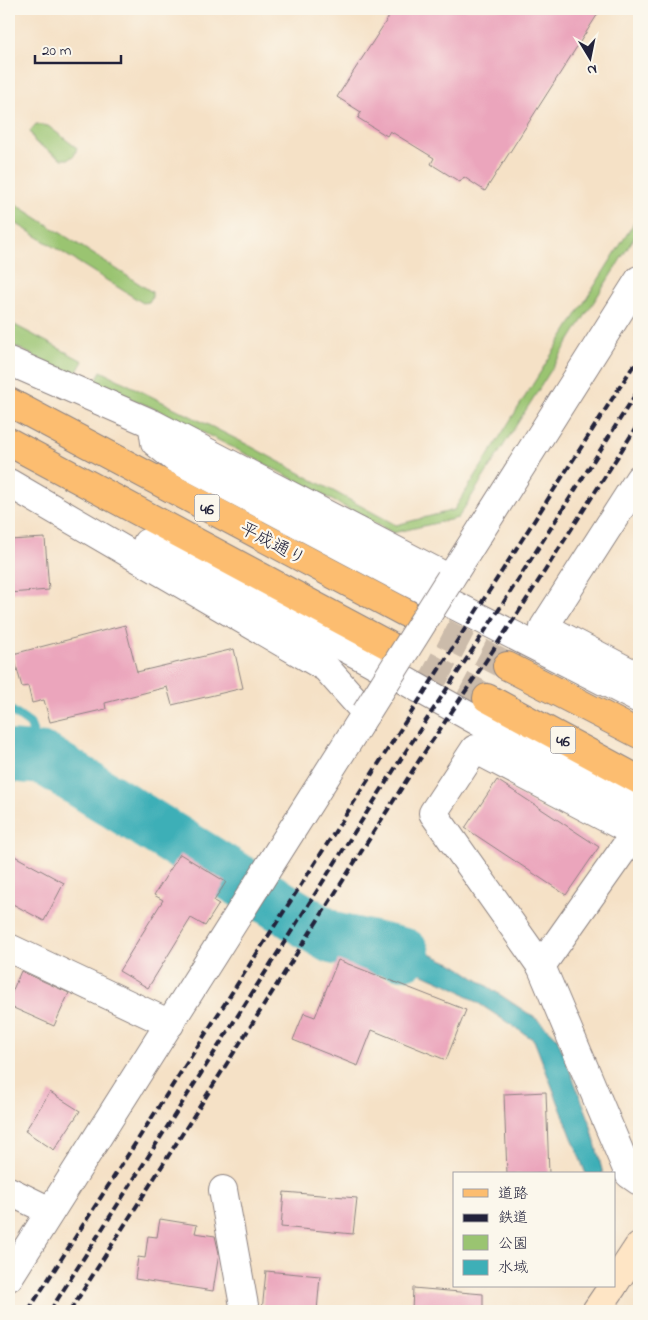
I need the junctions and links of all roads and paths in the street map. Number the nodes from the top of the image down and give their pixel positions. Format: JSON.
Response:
{"nodes":[{"id":1,"x":639,"y":280,"type":"edge"},
{"id":2,"x":9,"y":361,"type":"edge"},
{"id":3,"x":9,"y":396,"type":"edge"},
{"id":4,"x":9,"y":402,"type":"edge"},
{"id":5,"x":153,"y":424,"type":"junction"},
{"id":6,"x":9,"y":442,"type":"edge"},
{"id":7,"x":119,"y":462,"type":"junction"},
{"id":8,"x":639,"y":479,"type":"edge"},
{"id":9,"x":9,"y":483,"type":"edge"},
{"id":10,"x":87,"y":529,"type":"junction"},
{"id":11,"x":450,"y":579,"type":"junction"},
{"id":12,"x":406,"y":613,"type":"tunnel mouth"},
{"id":13,"x":388,"y":645,"type":"tunnel mouth"},
{"id":14,"x":507,"y":666,"type":"tunnel mouth"},
{"id":15,"x":639,"y":677,"type":"edge"},
{"id":16,"x":486,"y":698,"type":"tunnel mouth"},
{"id":17,"x":639,"y":699,"type":"edge"},
{"id":18,"x":366,"y":713,"type":"junction"},
{"id":19,"x":639,"y":734,"type":"edge"},
{"id":20,"x":639,"y":780,"type":"edge"},
{"id":21,"x":638,"y":826,"type":"edge"},
{"id":22,"x":9,"y":948,"type":"edge"},
{"id":23,"x":541,"y":966,"type":"junction"},
{"id":24,"x":170,"y":1024,"type":"junction"},
{"id":25,"x":639,"y":1181,"type":"edge"},
{"id":26,"x":223,"y":1190,"type":"dead end"},
{"id":27,"x":9,"y":1191,"type":"edge"},
{"id":28,"x":50,"y":1211,"type":"junction"},
{"id":29,"x":639,"y":1246,"type":"edge"},
{"id":30,"x":9,"y":1277,"type":"edge"},
{"id":31,"x":616,"y":1280,"type":"edge"},
{"id":32,"x":611,"y":1288,"type":"edge"},
{"id":33,"x":245,"y":1311,"type":"edge"},
{"id":34,"x":596,"y":1311,"type":"edge"}],
"edges":[{"from":1,"to":11,"type":"street"},
{"from":2,"to":5,"type":"street"},
{"from":3,"to":7,"type":"street"},
{"from":4,"to":7,"type":"main road","name":"平成通り","number":"46"},
{"from":5,"to":11,"type":"street"},
{"from":5,"to":17,"type":"street"},
{"from":6,"to":13,"type":"main road","name":"平成通り","number":"46"},
{"from":7,"to":12,"type":"main road","name":"平成通り","number":"46"},
{"from":8,"to":15,"type":"street"},
{"from":9,"to":10,"type":"street"},
{"from":10,"to":18,"type":"street"},
{"from":10,"to":21,"type":"street"},
{"from":11,"to":18,"type":"street","bridge":true},
{"from":14,"to":19,"type":"main road","number":"46"},
{"from":16,"to":20,"type":"main road","number":"46"},
{"from":18,"to":24,"type":"street"},
{"from":21,"to":23,"type":"street"},
{"from":21,"to":23,"type":"street"},
{"from":22,"to":24,"type":"street"},
{"from":23,"to":25,"type":"street"},
{"from":24,"to":28,"type":"street"},
{"from":26,"to":33,"type":"street"},
{"from":27,"to":28,"type":"street"},
{"from":28,"to":30,"type":"street"},
{"from":29,"to":31,"type":"street"},
{"from":32,"to":34,"type":"street"}]}
